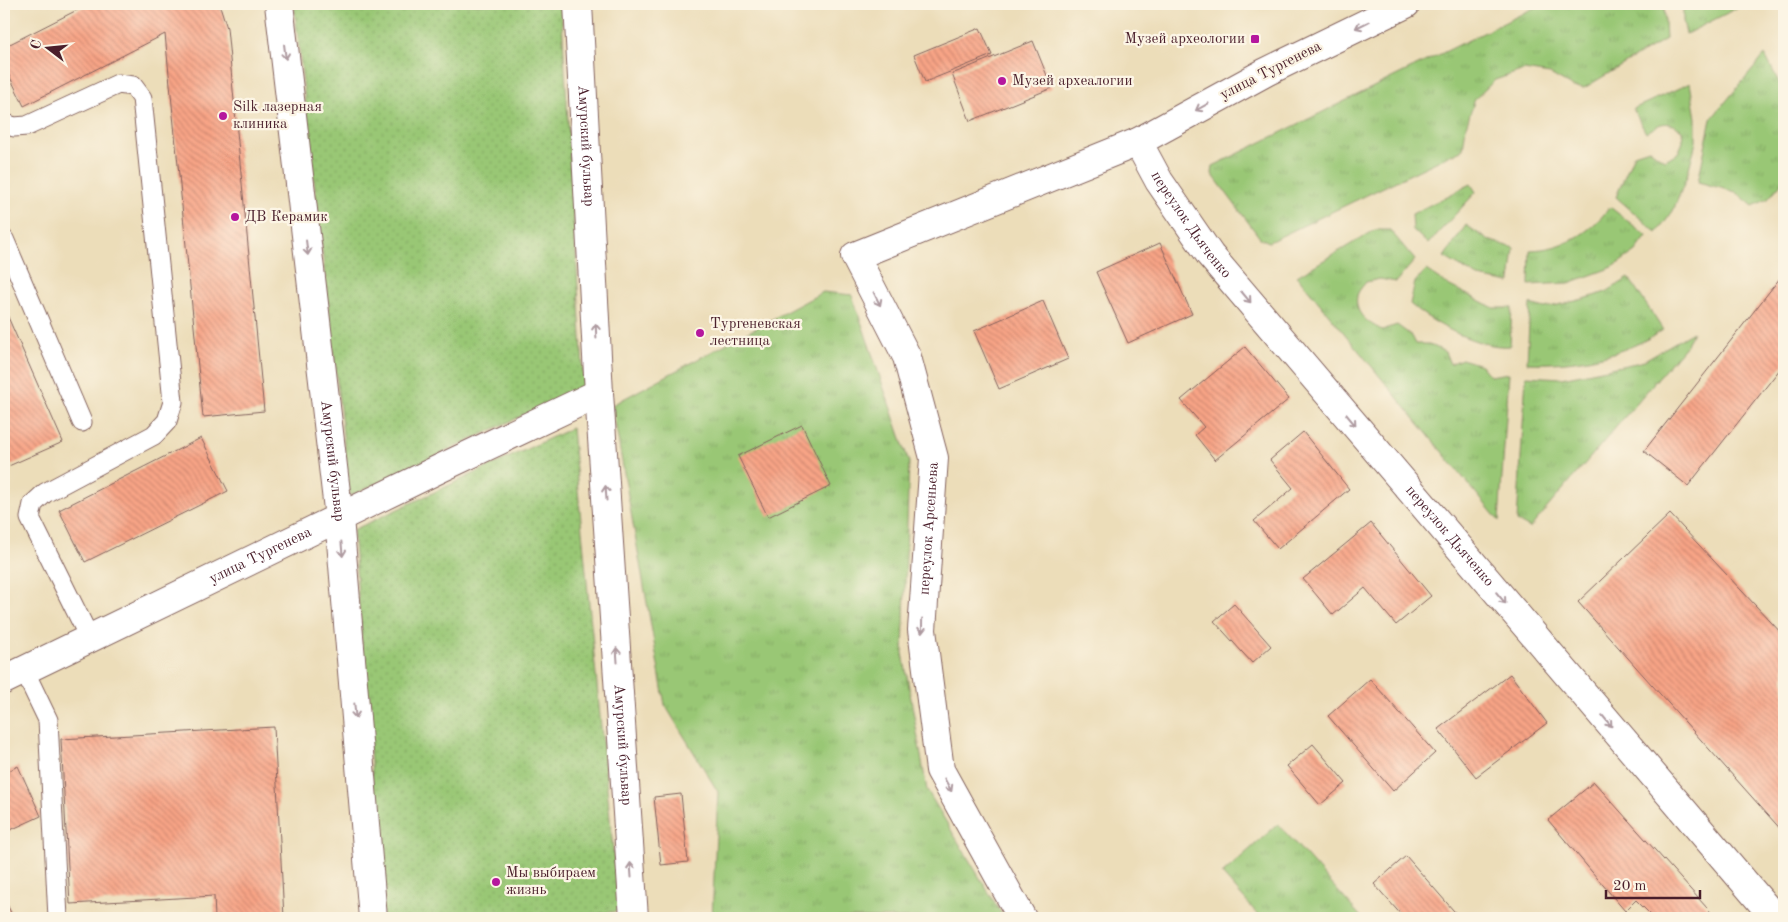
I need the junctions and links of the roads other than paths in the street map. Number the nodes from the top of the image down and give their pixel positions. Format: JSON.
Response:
{"nodes":[{"id":1,"x":279,"y":4,"type":"edge"},
{"id":2,"x":578,"y":4,"type":"edge"},
{"id":3,"x":1406,"y":4,"type":"edge"},
{"id":4,"x":4,"y":123,"type":"edge"},
{"id":5,"x":1138,"y":142,"type":"junction"},
{"id":6,"x":4,"y":239,"type":"edge"},
{"id":7,"x":599,"y":393,"type":"junction"},
{"id":8,"x":82,"y":422,"type":"dead end"},
{"id":9,"x":339,"y":518,"type":"junction"},
{"id":10,"x":90,"y":639,"type":"junction"},
{"id":11,"x":14,"y":675,"type":"edge"},
{"id":12,"x":58,"y":918,"type":"edge"},
{"id":13,"x":373,"y":918,"type":"edge"},
{"id":14,"x":634,"y":918,"type":"edge"},
{"id":15,"x":1022,"y":918,"type":"edge"},
{"id":16,"x":1775,"y":918,"type":"edge"}],
"edges":[{"from":1,"to":9,"type":"street","name":"Амурский бульвар","one_way":true},
{"from":7,"to":2,"type":"street","name":"Амурский бульвар","one_way":true},
{"from":3,"to":5,"type":"street","name":"улица Тургенева","one_way":true},
{"from":4,"to":10,"type":"lane"},
{"from":5,"to":15,"type":"street","name":"переулок Арсеньева","one_way":true},
{"from":5,"to":16,"type":"street","name":"переулок Дьяченко","one_way":true},
{"from":6,"to":8,"type":"lane"},
{"from":7,"to":9,"type":"street","name":"улица Тургенева"},
{"from":14,"to":7,"type":"street","name":"Амурский бульвар","one_way":true},
{"from":9,"to":10,"type":"street","name":"улица Тургенева"},
{"from":9,"to":13,"type":"street","name":"Амурский бульвар","one_way":true},
{"from":10,"to":11,"type":"street","name":"улица Тургенева"},
{"from":11,"to":12,"type":"lane"}]}
